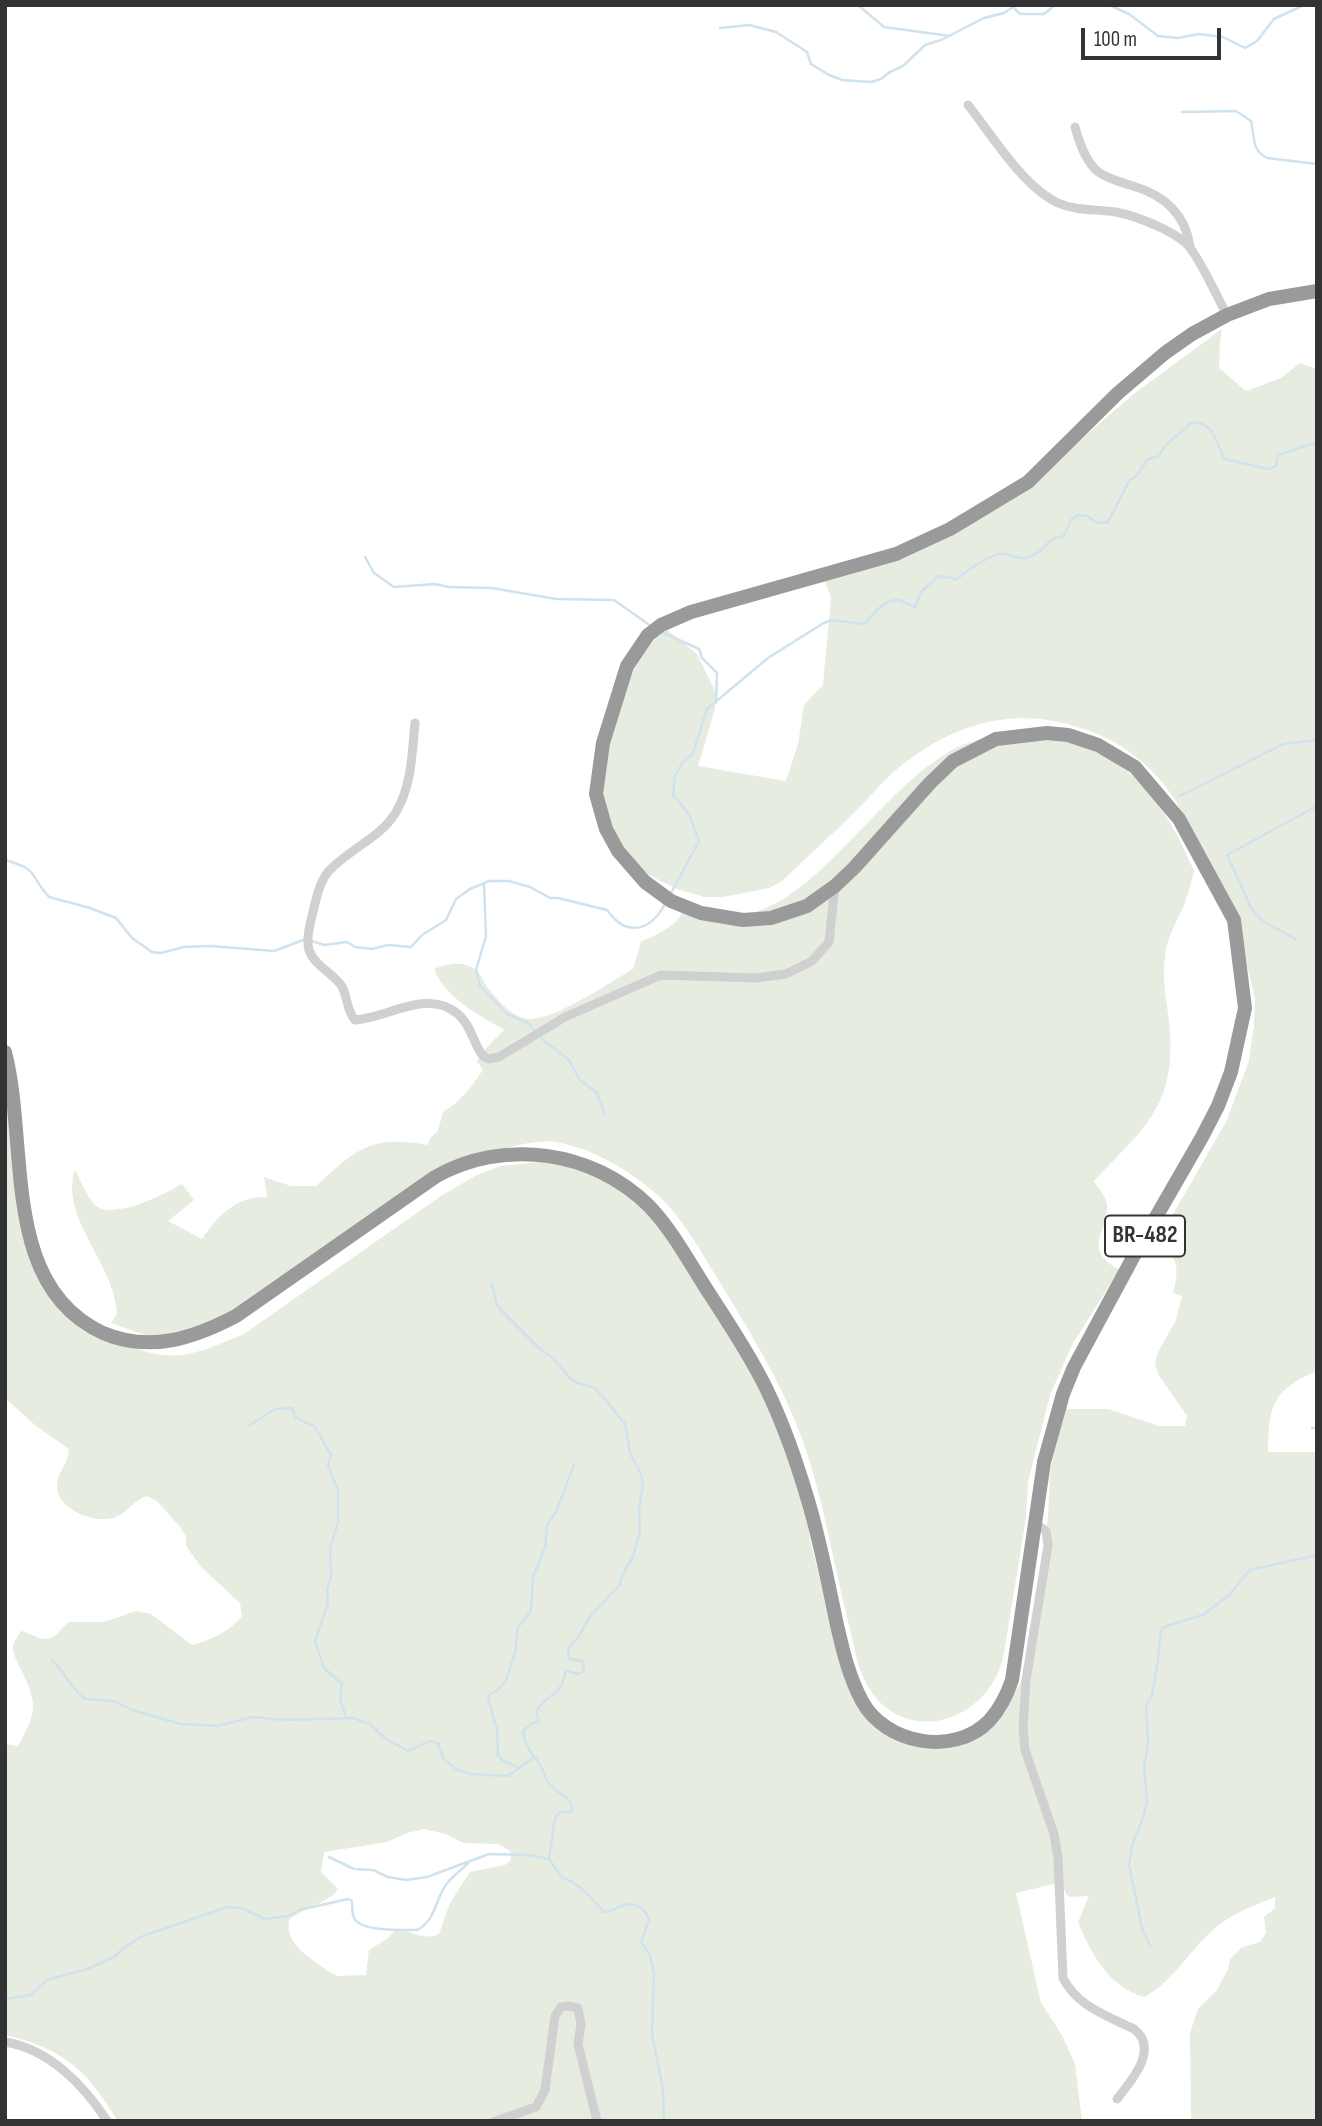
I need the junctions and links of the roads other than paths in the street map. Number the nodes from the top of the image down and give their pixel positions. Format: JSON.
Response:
{"nodes":[{"id":1,"x":968,"y":105,"type":"dead end"},
{"id":2,"x":1075,"y":127,"type":"dead end"},
{"id":3,"x":1190,"y":246,"type":"junction"},
{"id":4,"x":1317,"y":291,"type":"edge"},
{"id":5,"x":1227,"y":315,"type":"junction"},
{"id":6,"x":415,"y":723,"type":"dead end"},
{"id":7,"x":835,"y":886,"type":"junction"},
{"id":8,"x":5,"y":1052,"type":"edge"},
{"id":9,"x":1035,"y":1523,"type":"junction"},
{"id":10,"x":5,"y":2042,"type":"edge"},
{"id":11,"x":1117,"y":2099,"type":"dead end"},
{"id":12,"x":107,"y":2121,"type":"edge"},
{"id":13,"x":495,"y":2121,"type":"edge"},
{"id":14,"x":597,"y":2121,"type":"edge"}],
"edges":[{"from":1,"to":3,"type":"street"},
{"from":2,"to":3,"type":"street"},
{"from":3,"to":5,"type":"street"},
{"from":4,"to":5,"type":"highway","number":"BR-482"},
{"from":5,"to":7,"type":"highway","number":"BR-482"},
{"from":6,"to":7,"type":"street"},
{"from":7,"to":9,"type":"highway","number":"BR-482"},
{"from":8,"to":9,"type":"highway","number":"BR-482"},
{"from":9,"to":11,"type":"street"},
{"from":10,"to":12,"type":"street"},
{"from":13,"to":14,"type":"street"}]}
